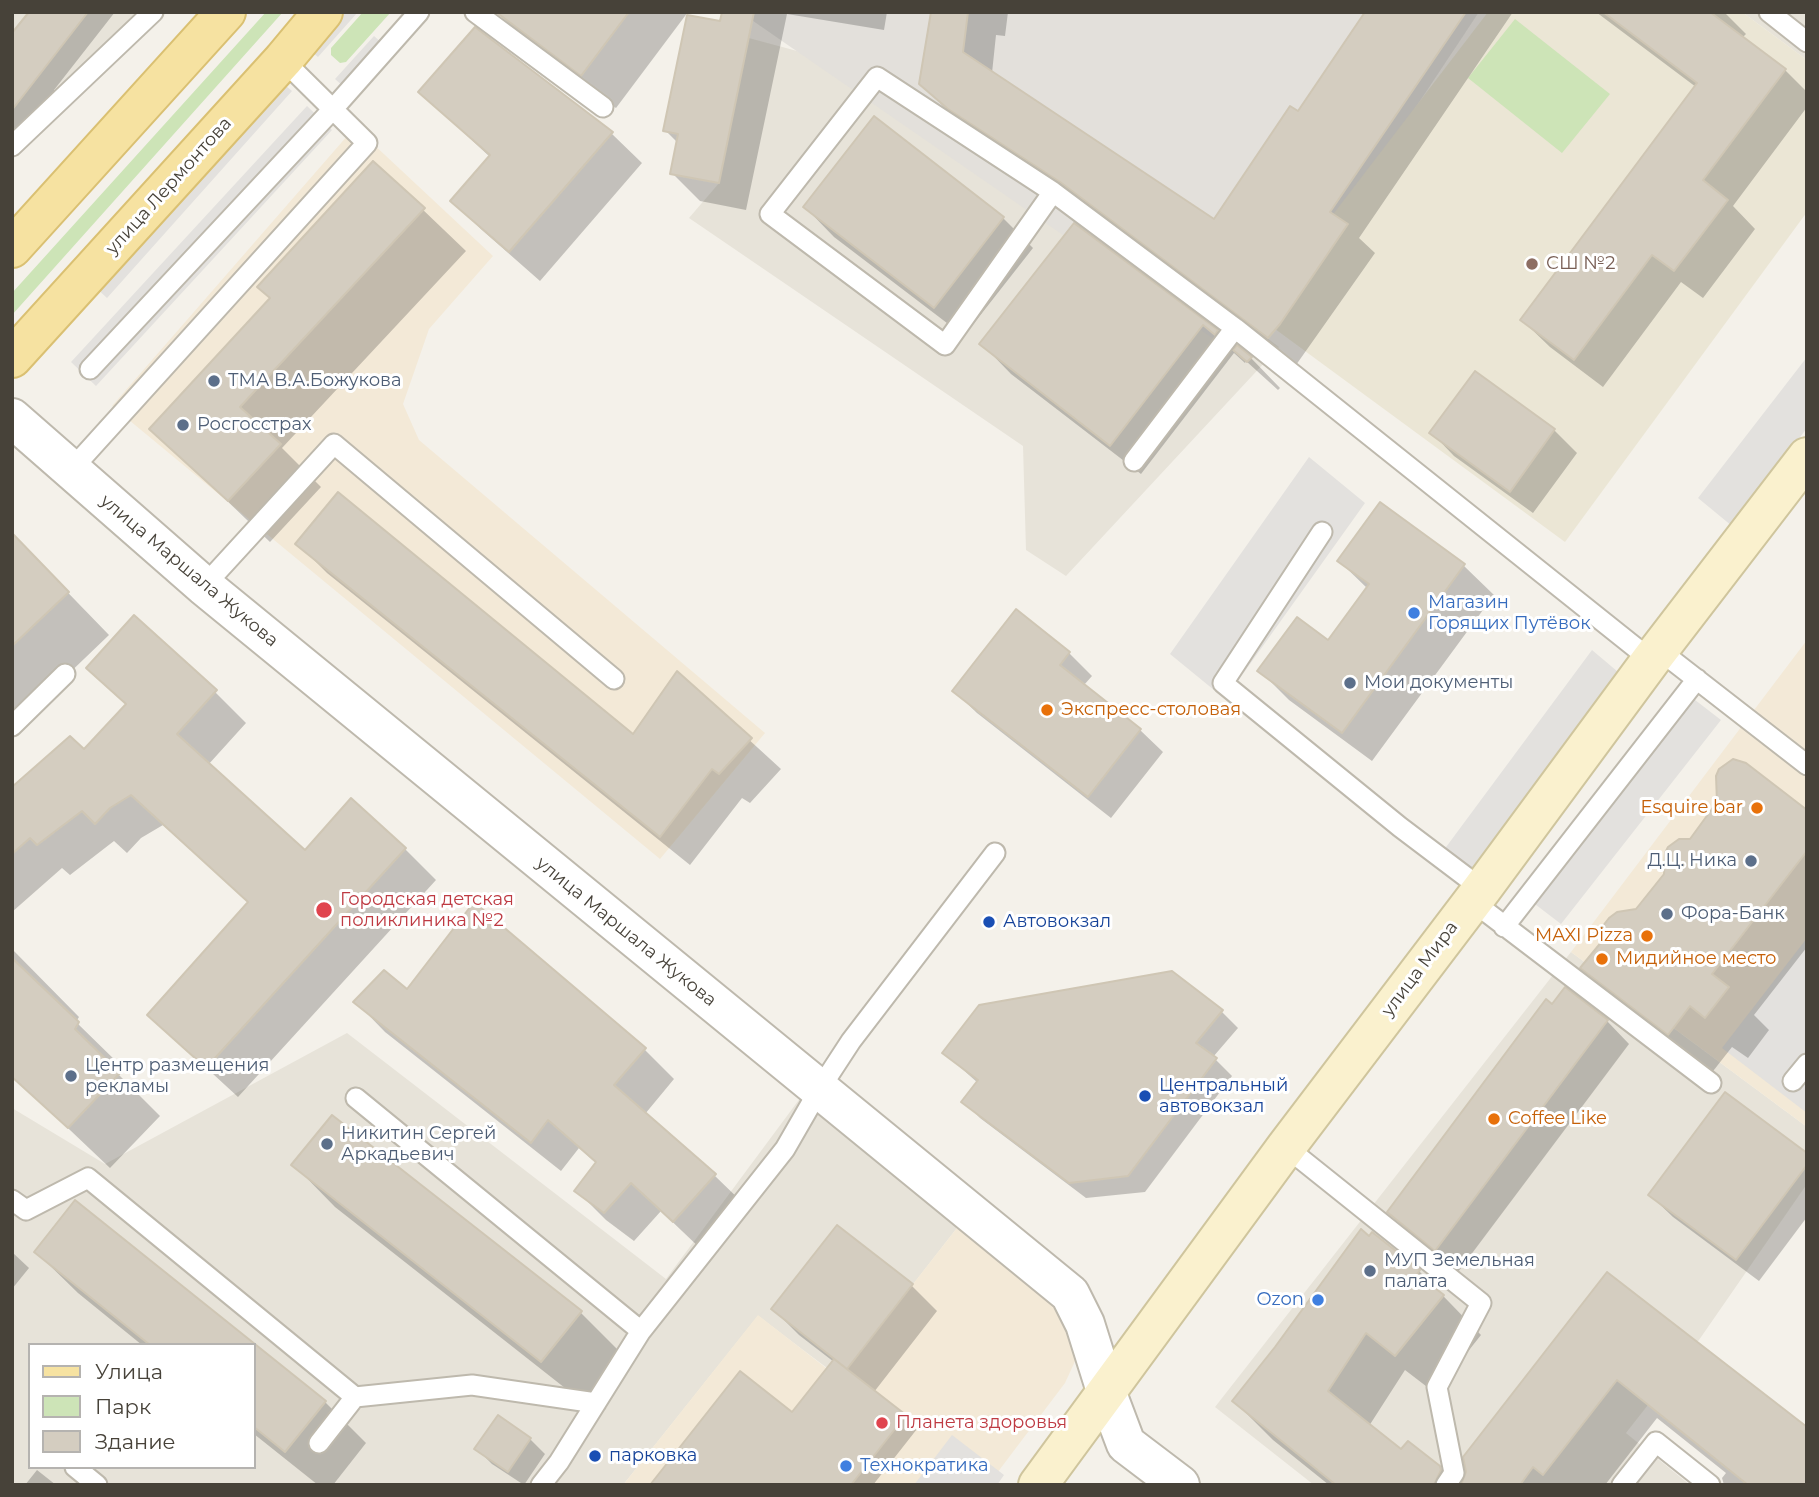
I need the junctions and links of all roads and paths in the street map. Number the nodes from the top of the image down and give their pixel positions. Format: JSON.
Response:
{"nodes":[{"id":1,"x":153,"y":12,"type":"edge"},
{"id":2,"x":226,"y":12,"type":"edge"},
{"id":3,"x":323,"y":12,"type":"edge"},
{"id":4,"x":419,"y":12,"type":"edge"},
{"id":5,"x":475,"y":12,"type":"edge"},
{"id":6,"x":1769,"y":12,"type":"edge"},
{"id":7,"x":1807,"y":41,"type":"edge"},
{"id":8,"x":283,"y":60,"type":"junction"},
{"id":9,"x":603,"y":107,"type":"dead end"},
{"id":10,"x":333,"y":109,"type":"junction"},
{"id":11,"x":12,"y":146,"type":"edge"},
{"id":12,"x":1053,"y":192,"type":"junction"},
{"id":13,"x":12,"y":248,"type":"edge"},
{"id":14,"x":1236,"y":328,"type":"junction"},
{"id":15,"x":12,"y":358,"type":"edge"},
{"id":16,"x":90,"y":369,"type":"dead end"},
{"id":17,"x":12,"y":418,"type":"edge"},
{"id":18,"x":1806,"y":460,"type":"edge"},
{"id":19,"x":1133,"y":461,"type":"dead end"},
{"id":20,"x":71,"y":471,"type":"junction"},
{"id":21,"x":1322,"y":532,"type":"dead end"},
{"id":22,"x":204,"y":586,"type":"junction"},
{"id":23,"x":1655,"y":655,"type":"junction"},
{"id":24,"x":65,"y":674,"type":"dead end"},
{"id":25,"x":1697,"y":679,"type":"junction"},
{"id":26,"x":614,"y":680,"type":"dead end"},
{"id":27,"x":12,"y":726,"type":"edge"},
{"id":28,"x":1807,"y":765,"type":"edge"},
{"id":29,"x":995,"y":853,"type":"dead end"},
{"id":30,"x":1477,"y":895,"type":"junction"},
{"id":31,"x":1504,"y":926,"type":"junction"},
{"id":32,"x":1807,"y":1064,"type":"edge"},
{"id":33,"x":1793,"y":1081,"type":"dead end"},
{"id":34,"x":1711,"y":1083,"type":"dead end"},
{"id":35,"x":819,"y":1090,"type":"junction"},
{"id":36,"x":356,"y":1098,"type":"dead end"},
{"id":37,"x":1286,"y":1147,"type":"junction"},
{"id":38,"x":12,"y":1200,"type":"edge"},
{"id":39,"x":641,"y":1331,"type":"junction"},
{"id":40,"x":1106,"y":1391,"type":"junction"},
{"id":41,"x":355,"y":1397,"type":"junction"},
{"id":42,"x":596,"y":1403,"type":"junction"},
{"id":43,"x":319,"y":1443,"type":"dead end"},
{"id":44,"x":77,"y":1469,"type":"edge"},
{"id":45,"x":97,"y":1485,"type":"edge"},
{"id":46,"x":541,"y":1485,"type":"edge"},
{"id":47,"x":1038,"y":1485,"type":"edge"},
{"id":48,"x":1180,"y":1485,"type":"edge"},
{"id":49,"x":1446,"y":1485,"type":"edge"},
{"id":50,"x":1622,"y":1485,"type":"edge"},
{"id":51,"x":1710,"y":1485,"type":"edge"}],
"edges":[{"from":1,"to":11,"type":"lane"},
{"from":2,"to":13,"type":"main road"},
{"from":3,"to":8,"type":"main road","name":"улица Лермонтова"},
{"from":4,"to":10,"type":"lane"},
{"from":5,"to":9,"type":"lane"},
{"from":6,"to":7,"type":"lane"},
{"from":8,"to":10,"type":"lane"},
{"from":8,"to":15,"type":"main road","name":"улица Лермонтова"},
{"from":10,"to":16,"type":"lane"},
{"from":10,"to":20,"type":"lane"},
{"from":12,"to":12,"type":"lane"},
{"from":12,"to":14,"type":"lane"},
{"from":14,"to":19,"type":"lane"},
{"from":14,"to":23,"type":"lane"},
{"from":17,"to":20,"type":"street","name":"улица Маршала Жукова"},
{"from":18,"to":23,"type":"main road","name":"улица Мира"},
{"from":20,"to":22,"type":"street","name":"улица Маршала Жукова"},
{"from":21,"to":30,"type":"lane"},
{"from":22,"to":26,"type":"lane"},
{"from":22,"to":35,"type":"street","name":"улица Маршала Жукова"},
{"from":23,"to":25,"type":"lane"},
{"from":23,"to":30,"type":"main road","name":"улица Мира"},
{"from":24,"to":27,"type":"lane"},
{"from":25,"to":28,"type":"lane"},
{"from":25,"to":31,"type":"lane"},
{"from":29,"to":35,"type":"lane"},
{"from":30,"to":31,"type":"lane"},
{"from":30,"to":37,"type":"main road","name":"улица Мира"},
{"from":31,"to":34,"type":"lane"},
{"from":32,"to":33,"type":"lane"},
{"from":35,"to":39,"type":"lane"},
{"from":35,"to":40,"type":"street","name":"улица Маршала Жукова"},
{"from":36,"to":39,"type":"lane"},
{"from":37,"to":40,"type":"main road","name":"улица Мира"},
{"from":37,"to":49,"type":"lane"},
{"from":38,"to":41,"type":"lane"},
{"from":39,"to":42,"type":"lane"},
{"from":40,"to":47,"type":"main road","name":"улица Мира"},
{"from":40,"to":48,"type":"street","name":"улица Маршала Жукова"},
{"from":41,"to":42,"type":"lane"},
{"from":41,"to":43,"type":"lane"},
{"from":42,"to":46,"type":"lane"},
{"from":44,"to":45,"type":"lane"},
{"from":50,"to":51,"type":"lane"}]}
